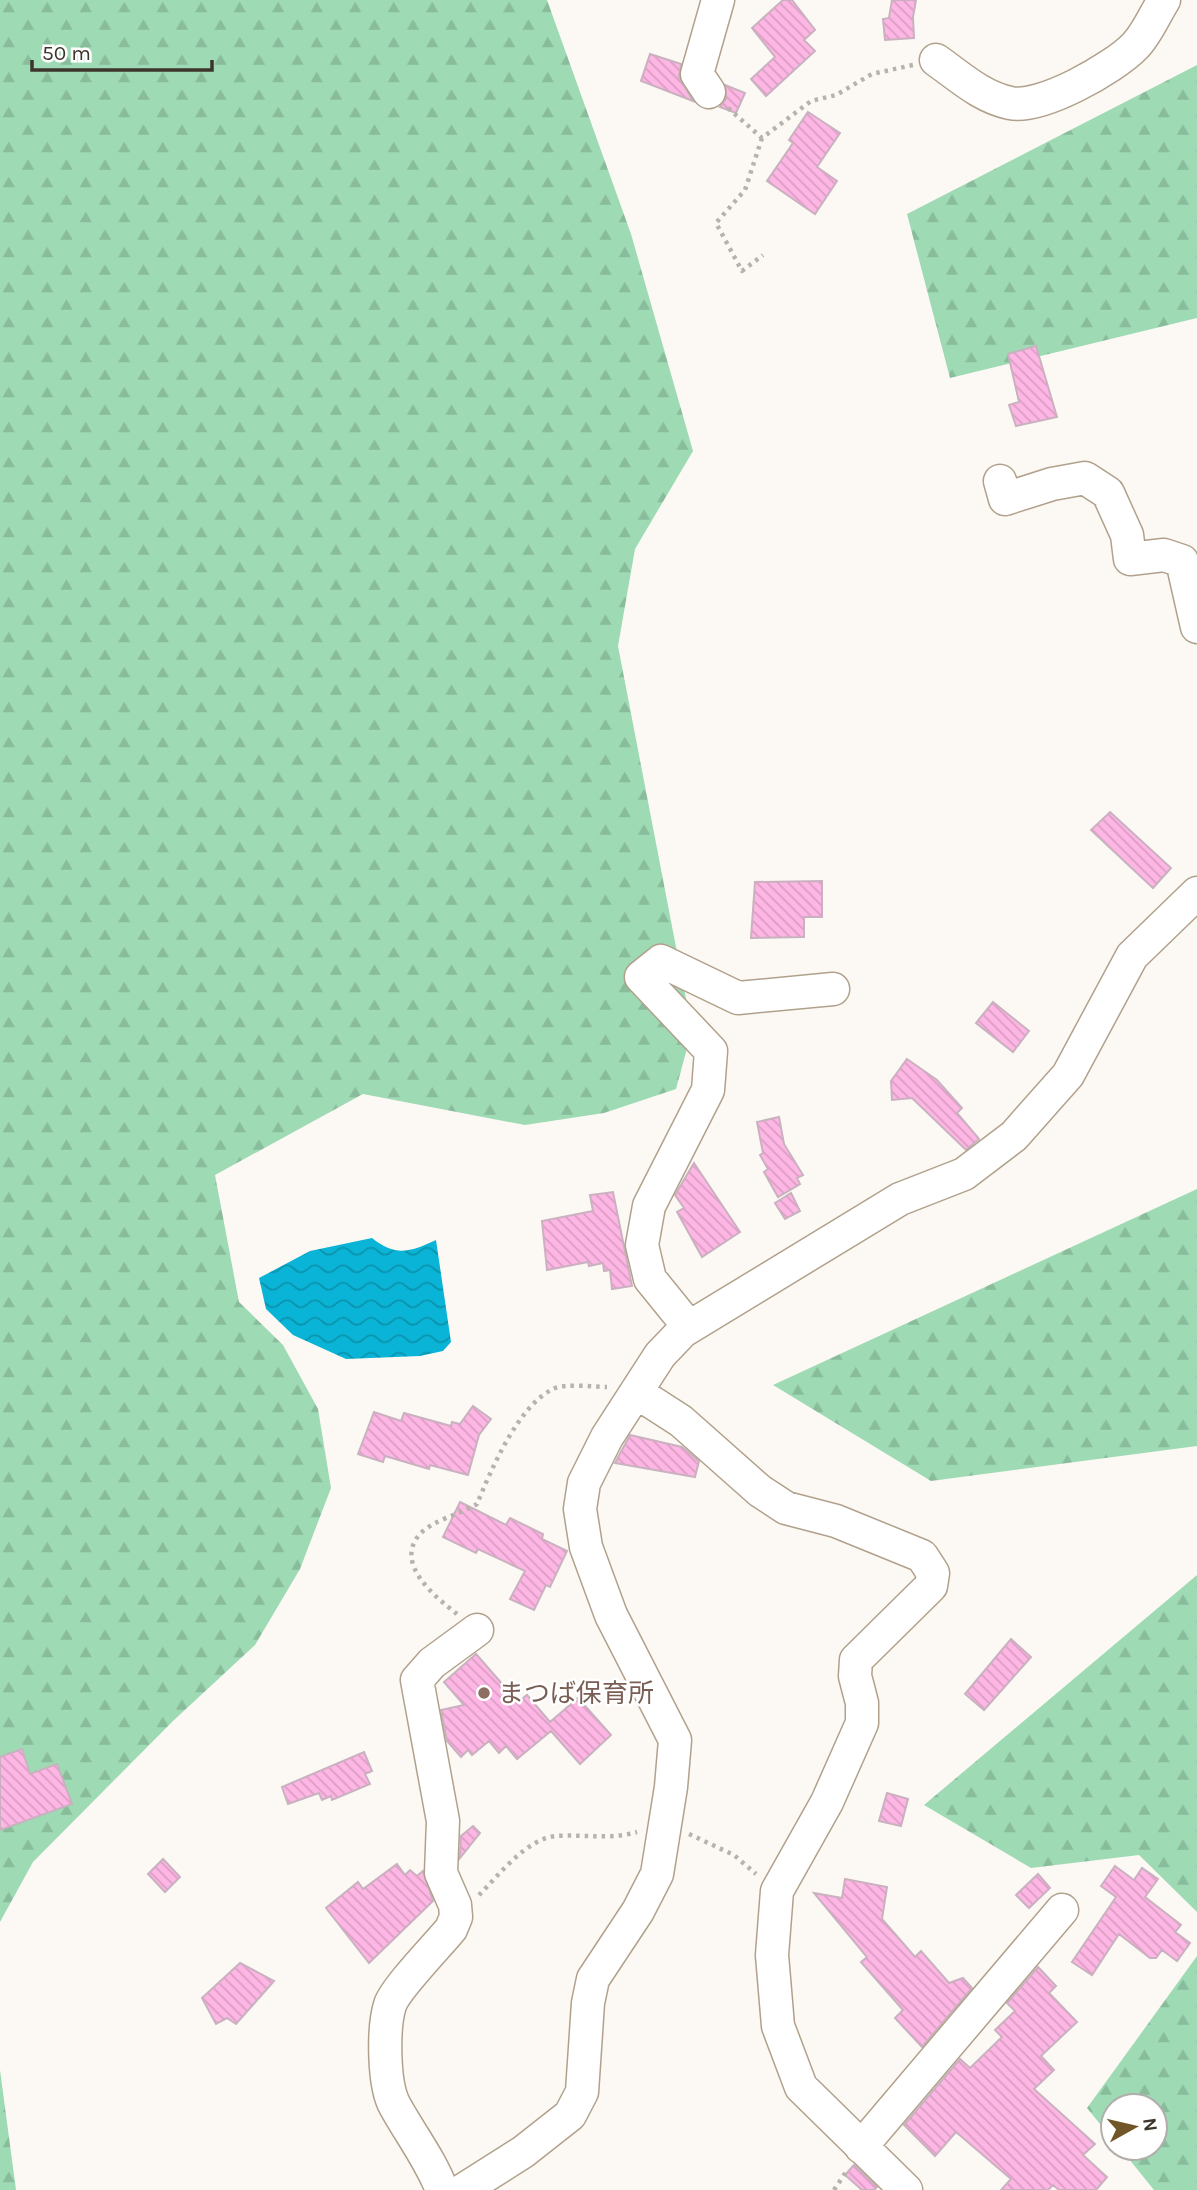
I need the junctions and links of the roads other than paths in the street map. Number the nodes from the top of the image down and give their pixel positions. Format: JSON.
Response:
{"nodes":[{"id":1,"x":718,"y":0,"type":"edge"},
{"id":2,"x":1164,"y":0,"type":"edge"},
{"id":3,"x":936,"y":60,"type":"road end"},
{"id":4,"x":709,"y":92,"type":"road end"},
{"id":5,"x":1000,"y":481,"type":"dead end"},
{"id":6,"x":1197,"y":627,"type":"edge"},
{"id":7,"x":1197,"y":893,"type":"edge"},
{"id":8,"x":832,"y":989,"type":"dead end"},
{"id":9,"x":689,"y":1327,"type":"junction"},
{"id":10,"x":638,"y":1389,"type":"junction"},
{"id":11,"x":477,"y":1630,"type":"road end"},
{"id":12,"x":1062,"y":1910,"type":"dead end"},
{"id":13,"x":861,"y":2147,"type":"junction"},
{"id":14,"x":442,"y":2190,"type":"edge"},
{"id":15,"x":463,"y":2190,"type":"edge"},
{"id":16,"x":906,"y":2190,"type":"edge"}],
"edges":[{"from":1,"to":4,"type":"street"},
{"from":2,"to":3,"type":"street"},
{"from":5,"to":6,"type":"street"},
{"from":7,"to":9,"type":"street"},
{"from":8,"to":9,"type":"street"},
{"from":9,"to":10,"type":"street"},
{"from":10,"to":13,"type":"street"},
{"from":10,"to":15,"type":"street"},
{"from":11,"to":14,"type":"street"},
{"from":12,"to":13,"type":"street"},
{"from":13,"to":16,"type":"street"}]}
